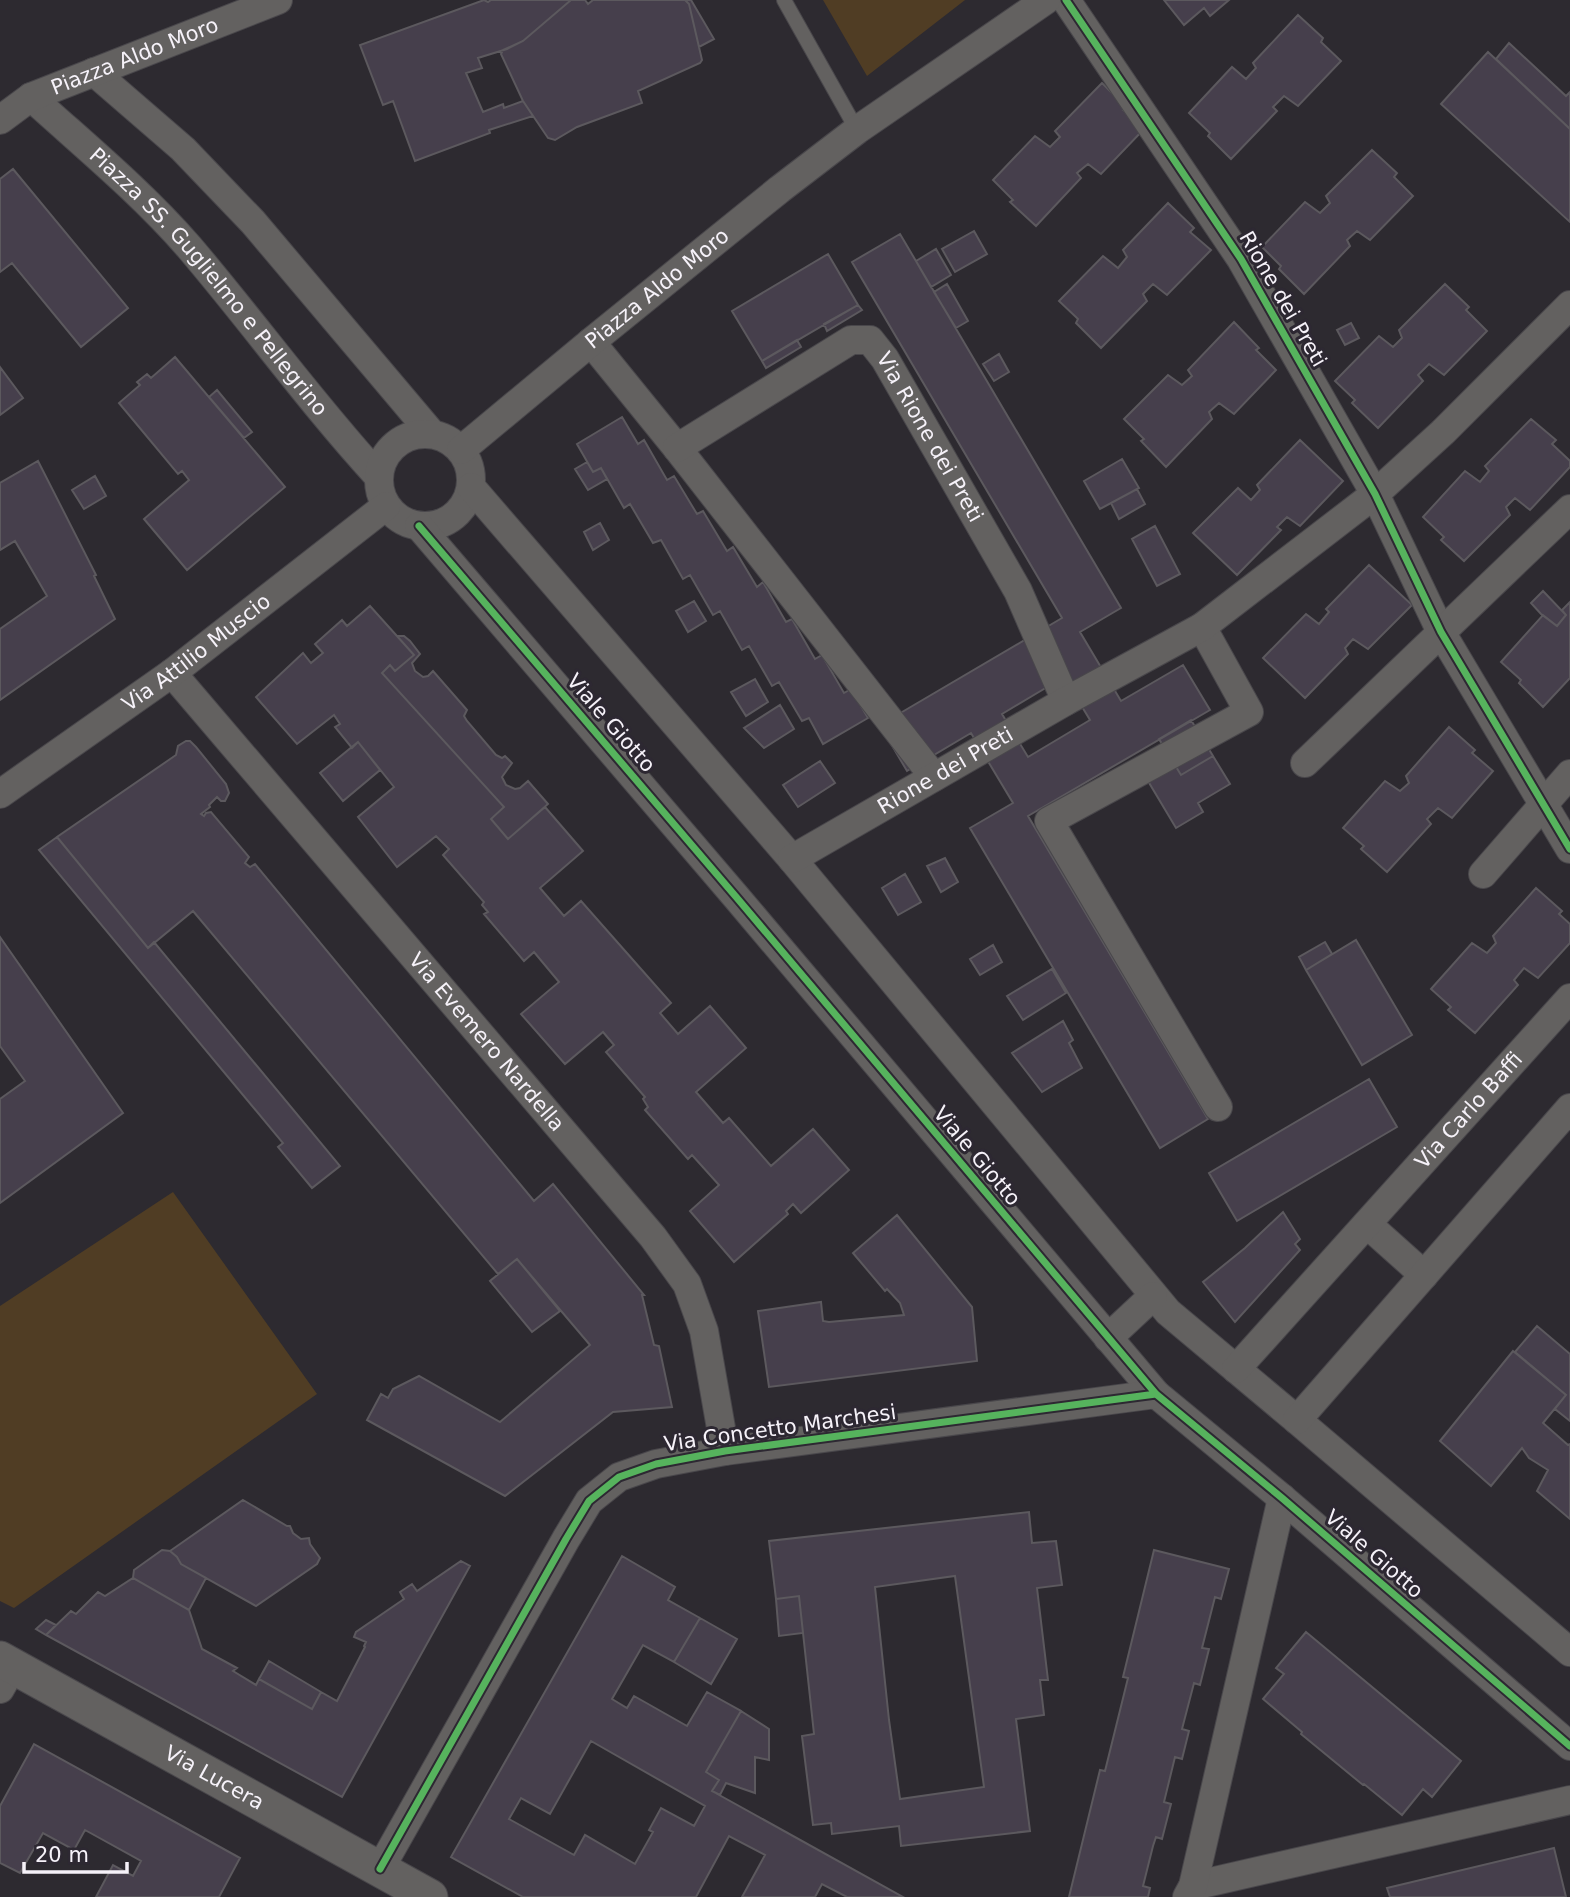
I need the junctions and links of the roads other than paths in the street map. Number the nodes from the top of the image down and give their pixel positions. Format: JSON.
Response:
{"nodes":[{"id":1,"x":278,"y":0,"type":"edge"},
{"id":2,"x":784,"y":0,"type":"edge"},
{"id":3,"x":1046,"y":0,"type":"edge"},
{"id":4,"x":1066,"y":0,"type":"edge"},
{"id":5,"x":94,"y":72,"type":"junction"},
{"id":6,"x":0,"y":97,"type":"edge"},
{"id":7,"x":31,"y":97,"type":"junction"},
{"id":8,"x":0,"y":120,"type":"edge"},
{"id":9,"x":858,"y":130,"type":"junction"},
{"id":10,"x":1570,"y":304,"type":"edge"},
{"id":11,"x":591,"y":342,"type":"junction"},
{"id":12,"x":432,"y":434,"type":"junction"},
{"id":13,"x":677,"y":448,"type":"junction"},
{"id":14,"x":461,"y":450,"type":"junction"},
{"id":15,"x":379,"y":476,"type":"junction"},
{"id":16,"x":471,"y":487,"type":"junction"},
{"id":17,"x":1375,"y":494,"type":"junction"},
{"id":18,"x":386,"y":506,"type":"junction"},
{"id":19,"x":1570,"y":509,"type":"edge"},
{"id":20,"x":419,"y":526,"type":"junction"},
{"id":21,"x":1202,"y":628,"type":"junction"},
{"id":22,"x":1441,"y":632,"type":"junction"},
{"id":23,"x":172,"y":673,"type":"junction"},
{"id":24,"x":1066,"y":701,"type":"junction"},
{"id":25,"x":1305,"y":763,"type":"dead end"},
{"id":26,"x":1570,"y":774,"type":"edge"},
{"id":27,"x":934,"y":777,"type":"junction"},
{"id":28,"x":0,"y":794,"type":"edge"},
{"id":29,"x":1543,"y":806,"type":"junction"},
{"id":30,"x":1570,"y":849,"type":"edge"},
{"id":31,"x":792,"y":859,"type":"junction"},
{"id":32,"x":1483,"y":874,"type":"dead end"},
{"id":33,"x":1570,"y":998,"type":"edge"},
{"id":34,"x":1217,"y":1107,"type":"dead end"},
{"id":35,"x":1570,"y":1108,"type":"edge"},
{"id":36,"x":1367,"y":1224,"type":"junction"},
{"id":37,"x":1424,"y":1275,"type":"junction"},
{"id":38,"x":1153,"y":1296,"type":"junction"},
{"id":39,"x":1108,"y":1338,"type":"junction"},
{"id":40,"x":1236,"y":1369,"type":"junction"},
{"id":41,"x":1156,"y":1394,"type":"junction"},
{"id":42,"x":1297,"y":1420,"type":"junction"},
{"id":43,"x":725,"y":1451,"type":"junction"},
{"id":44,"x":1282,"y":1499,"type":"junction"},
{"id":45,"x":1570,"y":1652,"type":"edge"},
{"id":46,"x":4,"y":1671,"type":"edge"},
{"id":47,"x":1570,"y":1746,"type":"edge"},
{"id":48,"x":1570,"y":1800,"type":"edge"},
{"id":49,"x":401,"y":1886,"type":"edge"},
{"id":50,"x":1190,"y":1892,"type":"edge"}],
"edges":[{"from":1,"to":5,"type":"street","name":"Piazza Aldo Moro"},
{"from":2,"to":9,"type":"lane"},
{"from":3,"to":9,"type":"street","name":"Piazza Aldo Moro"},
{"from":4,"to":17,"type":"street","name":"Rione dei Preti"},
{"from":5,"to":7,"type":"street","name":"Piazza Aldo Moro"},
{"from":5,"to":12,"type":"street"},
{"from":6,"to":7,"type":"street","name":"Piazza Aldo Moro"},
{"from":7,"to":8,"type":"street","name":"Piazza Aldo Moro"},
{"from":7,"to":15,"type":"street","name":"Piazza SS. Guglielmo e Pellegrino"},
{"from":9,"to":11,"type":"street","name":"Piazza Aldo Moro"},
{"from":10,"to":17,"type":"street","name":"Rione dei Preti"},
{"from":11,"to":13,"type":"street"},
{"from":11,"to":14,"type":"street","name":"Piazza Aldo Moro"},
{"from":12,"to":14,"type":"street"},
{"from":12,"to":15,"type":"street"},
{"from":13,"to":24,"type":"street","name":"Via Rione dei Preti"},
{"from":13,"to":27,"type":"street"},
{"from":14,"to":16,"type":"street"},
{"from":15,"to":18,"type":"street"},
{"from":16,"to":20,"type":"street"},
{"from":16,"to":31,"type":"street"},
{"from":17,"to":21,"type":"street","name":"Rione dei Preti"},
{"from":17,"to":22,"type":"street","name":"Rione dei Preti"},
{"from":18,"to":20,"type":"street"},
{"from":18,"to":23,"type":"street","name":"Via Attilio Muscio"},
{"from":19,"to":22,"type":"street"},
{"from":20,"to":39,"type":"street","name":"Viale Giotto"},
{"from":21,"to":24,"type":"street","name":"Rione dei Preti"},
{"from":21,"to":34,"type":"street"},
{"from":22,"to":25,"type":"street"},
{"from":22,"to":29,"type":"street","name":"Rione dei Preti"},
{"from":23,"to":28,"type":"street","name":"Via Attilio Muscio"},
{"from":23,"to":43,"type":"street","name":"Via Evemero Nardella"},
{"from":24,"to":27,"type":"street","name":"Rione dei Preti"},
{"from":26,"to":29,"type":"street"},
{"from":27,"to":31,"type":"street","name":"Rione dei Preti"},
{"from":29,"to":30,"type":"street","name":"Rione dei Preti"},
{"from":29,"to":32,"type":"street"},
{"from":31,"to":38,"type":"street"},
{"from":33,"to":36,"type":"street","name":"Via Carlo Baffi"},
{"from":35,"to":37,"type":"street"},
{"from":36,"to":37,"type":"street"},
{"from":36,"to":40,"type":"street","name":"Via Carlo Baffi"},
{"from":37,"to":42,"type":"street"},
{"from":38,"to":39,"type":"street"},
{"from":38,"to":40,"type":"street"},
{"from":39,"to":41,"type":"street","name":"Viale Giotto"},
{"from":40,"to":42,"type":"street"},
{"from":41,"to":43,"type":"street","name":"Via Concetto Marchesi"},
{"from":41,"to":44,"type":"street","name":"Viale Giotto"},
{"from":42,"to":45,"type":"street"},
{"from":43,"to":49,"type":"street","name":"Via Concetto Marchesi"},
{"from":44,"to":47,"type":"street","name":"Viale Giotto"},
{"from":44,"to":50,"type":"street"},
{"from":46,"to":49,"type":"street","name":"Via Lucera"},
{"from":48,"to":50,"type":"street"}]}
